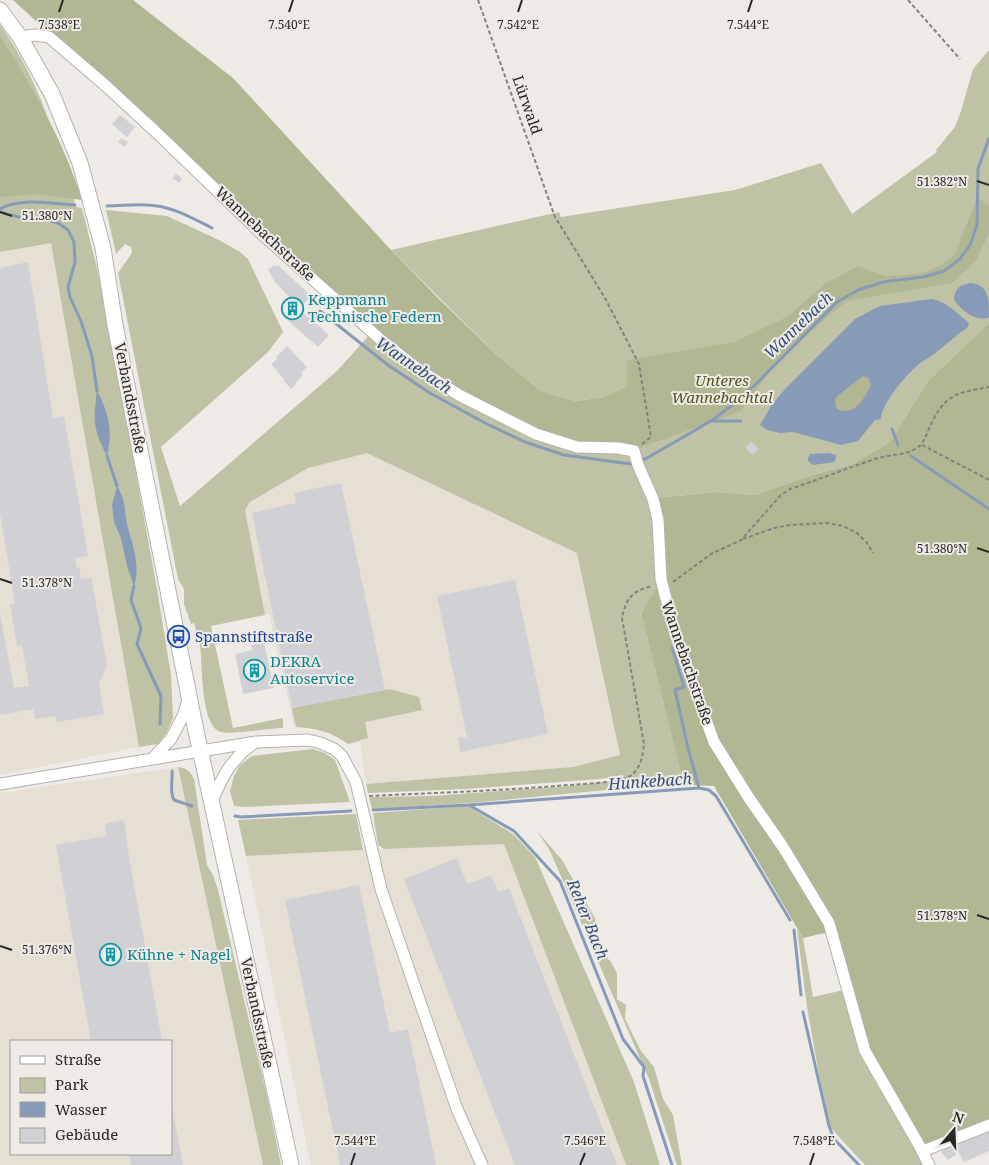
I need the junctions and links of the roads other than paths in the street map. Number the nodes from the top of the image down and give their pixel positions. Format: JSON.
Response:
{"nodes":[{"id":1,"x":0,"y":10,"type":"edge"},
{"id":2,"x":20,"y":37,"type":"junction"},
{"id":3,"x":189,"y":695,"type":"junction"},
{"id":4,"x":256,"y":742,"type":"junction"},
{"id":5,"x":200,"y":750,"type":"junction"},
{"id":6,"x":154,"y":758,"type":"junction"},
{"id":7,"x":0,"y":784,"type":"edge"},
{"id":8,"x":211,"y":803,"type":"junction"},
{"id":9,"x":989,"y":1125,"type":"edge"},
{"id":10,"x":923,"y":1151,"type":"junction"},
{"id":11,"x":291,"y":1165,"type":"edge"},
{"id":12,"x":482,"y":1165,"type":"edge"},
{"id":13,"x":929,"y":1165,"type":"edge"}],
"edges":[{"from":1,"to":2,"type":"main road","name":"Verbandsstraße"},
{"from":2,"to":3,"type":"main road","name":"Verbandsstraße"},
{"from":2,"to":10,"type":"street","name":"Wannebachstraße"},
{"from":3,"to":5,"type":"main road","name":"Verbandsstraße"},
{"from":3,"to":6,"type":"street"},
{"from":4,"to":5,"type":"street"},
{"from":4,"to":8,"type":"street"},
{"from":4,"to":12,"type":"street"},
{"from":5,"to":6,"type":"street"},
{"from":5,"to":8,"type":"main road","name":"Verbandsstraße"},
{"from":6,"to":7,"type":"street"},
{"from":8,"to":11,"type":"main road","name":"Verbandsstraße"},
{"from":9,"to":10,"type":"street"},
{"from":10,"to":13,"type":"street","name":"Wannebachstraße"}]}
